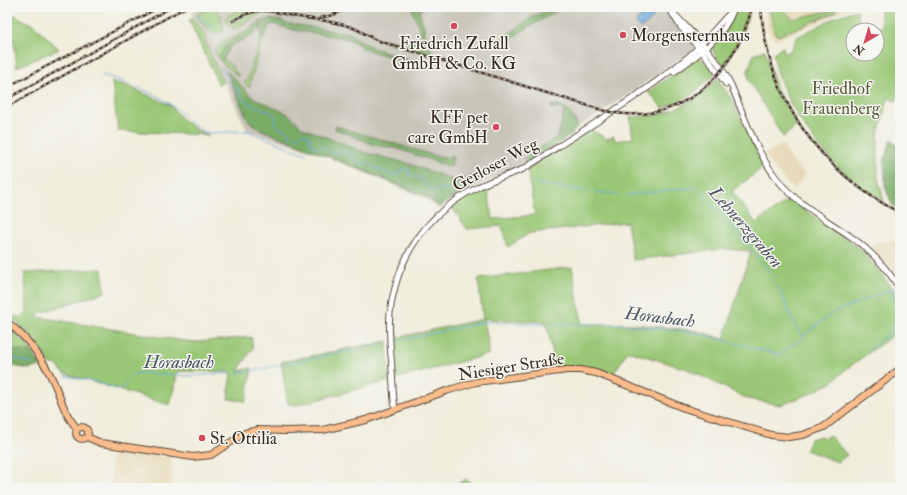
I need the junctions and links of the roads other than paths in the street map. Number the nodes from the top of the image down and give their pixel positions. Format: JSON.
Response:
{"nodes":[{"id":1,"x":669,"y":8,"type":"edge"},
{"id":2,"x":735,"y":8,"type":"edge"},
{"id":3,"x":701,"y":48,"type":"junction"},
{"id":4,"x":898,"y":286,"type":"edge"},
{"id":5,"x":7,"y":322,"type":"edge"},
{"id":6,"x":900,"y":369,"type":"edge"},
{"id":7,"x":395,"y":409,"type":"junction"}],
"edges":[{"from":1,"to":3,"type":"street"},
{"from":2,"to":3,"type":"street","name":"Gerloser Weg"},
{"from":3,"to":4,"type":"street"},
{"from":3,"to":7,"type":"street","name":"Gerloser Weg"},
{"from":5,"to":7,"type":"main road","name":"Niesiger Straße"},
{"from":6,"to":7,"type":"main road","name":"Niesiger Straße"}]}
